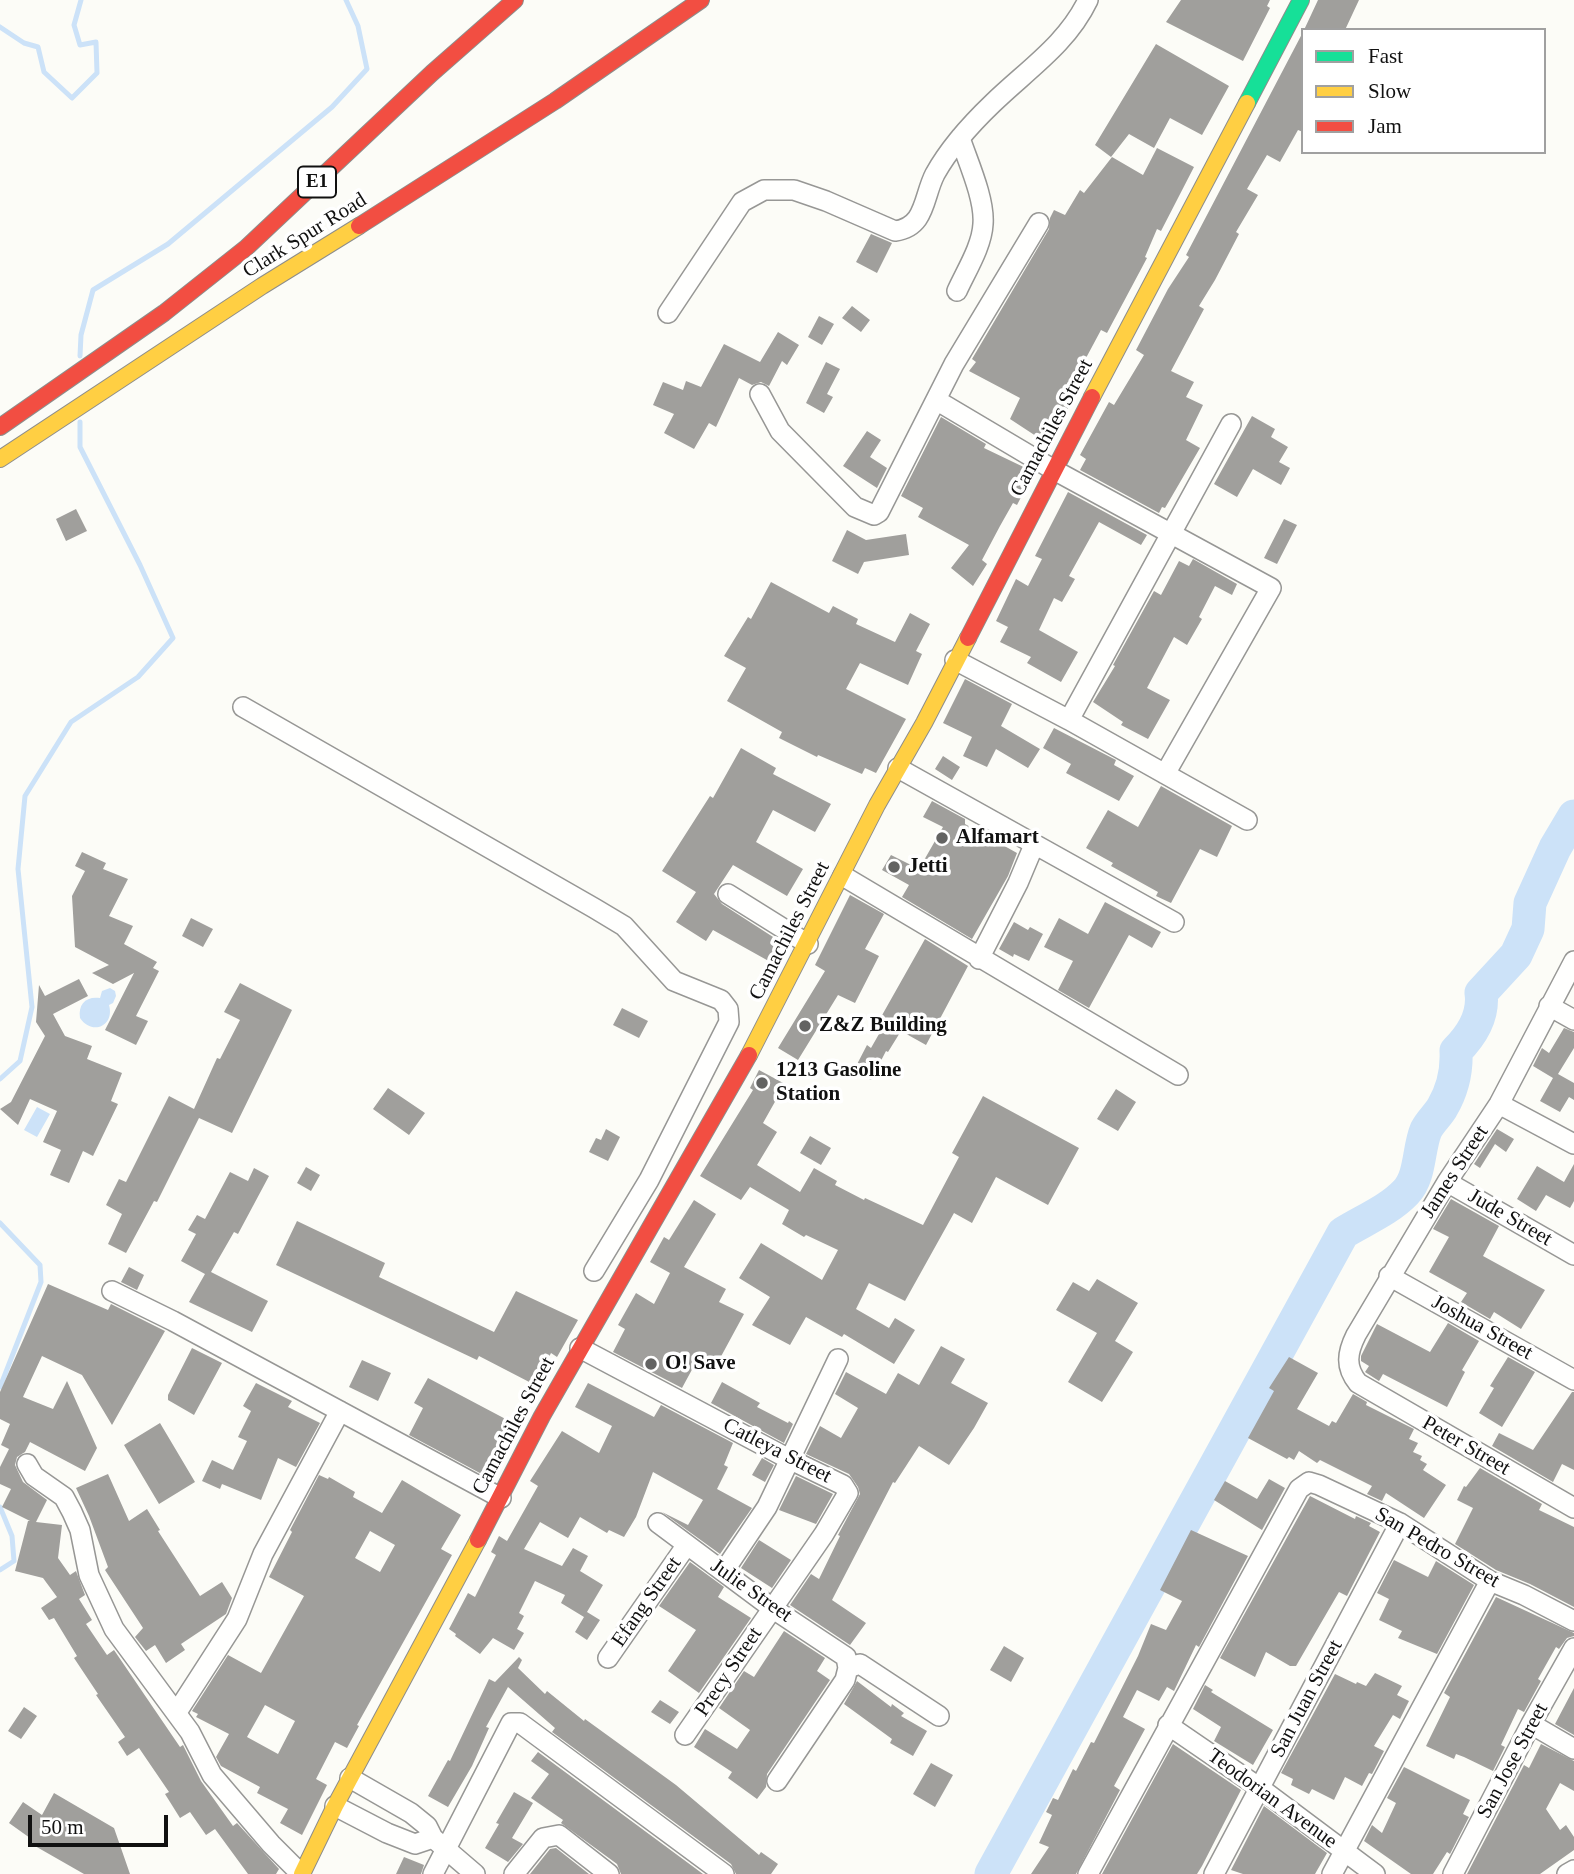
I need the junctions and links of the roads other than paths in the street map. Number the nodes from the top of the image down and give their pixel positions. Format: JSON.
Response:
{"nodes":[{"id":1,"x":515,"y":0,"type":"edge"},
{"id":2,"x":701,"y":0,"type":"edge"},
{"id":3,"x":1088,"y":0,"type":"edge"},
{"id":4,"x":1301,"y":0,"type":"edge"},
{"id":5,"x":960,"y":138,"type":"junction"},
{"id":6,"x":1039,"y":223,"type":"dead end"},
{"id":7,"x":957,"y":291,"type":"dead end"},
{"id":8,"x":668,"y":313,"type":"dead end"},
{"id":9,"x":760,"y":394,"type":"dead end"},
{"id":10,"x":936,"y":400,"type":"junction"},
{"id":11,"x":1231,"y":424,"type":"dead end"},
{"id":12,"x":0,"y":427,"type":"edge"},
{"id":13,"x":0,"y":459,"type":"edge"},
{"id":14,"x":1054,"y":470,"type":"junction"},
{"id":15,"x":1170,"y":533,"type":"junction"},
{"id":16,"x":955,"y":660,"type":"junction"},
{"id":17,"x":243,"y":707,"type":"dead end"},
{"id":18,"x":1069,"y":720,"type":"junction"},
{"id":19,"x":898,"y":768,"type":"junction"},
{"id":20,"x":1165,"y":774,"type":"junction"},
{"id":21,"x":1247,"y":820,"type":"dead end"},
{"id":22,"x":1034,"y":845,"type":"junction"},
{"id":23,"x":843,"y":876,"type":"junction"},
{"id":24,"x":728,"y":894,"type":"dead end"},
{"id":25,"x":1174,"y":922,"type":"dead end"},
{"id":26,"x":808,"y":944,"type":"junction"},
{"id":27,"x":979,"y":959,"type":"junction"},
{"id":28,"x":1574,"y":961,"type":"edge"},
{"id":29,"x":1549,"y":1006,"type":"junction"},
{"id":30,"x":1574,"y":1020,"type":"edge"},
{"id":31,"x":1178,"y":1075,"type":"dead end"},
{"id":32,"x":1499,"y":1104,"type":"junction"},
{"id":33,"x":1574,"y":1144,"type":"edge"},
{"id":34,"x":1447,"y":1182,"type":"junction"},
{"id":35,"x":1574,"y":1255,"type":"edge"},
{"id":36,"x":594,"y":1271,"type":"dead end"},
{"id":37,"x":1389,"y":1276,"type":"junction"},
{"id":38,"x":112,"y":1291,"type":"dead end"},
{"id":39,"x":580,"y":1348,"type":"junction"},
{"id":40,"x":838,"y":1359,"type":"dead end"},
{"id":41,"x":1574,"y":1380,"type":"edge"},
{"id":42,"x":1358,"y":1383,"type":"joint"},
{"id":43,"x":340,"y":1411,"type":"junction"},
{"id":44,"x":789,"y":1459,"type":"junction"},
{"id":45,"x":27,"y":1464,"type":"dead end"},
{"id":46,"x":501,"y":1498,"type":"junction"},
{"id":47,"x":1574,"y":1508,"type":"edge"},
{"id":48,"x":658,"y":1523,"type":"dead end"},
{"id":49,"x":1400,"y":1523,"type":"junction"},
{"id":50,"x":686,"y":1546,"type":"junction"},
{"id":51,"x":724,"y":1571,"type":"junction"},
{"id":52,"x":1490,"y":1581,"type":"junction"},
{"id":53,"x":772,"y":1608,"type":"junction"},
{"id":54,"x":1574,"y":1621,"type":"edge"},
{"id":55,"x":1574,"y":1648,"type":"edge"},
{"id":56,"x":608,"y":1658,"type":"dead end"},
{"id":57,"x":847,"y":1663,"type":"junction"},
{"id":58,"x":177,"y":1713,"type":"junction"},
{"id":59,"x":939,"y":1716,"type":"dead end"},
{"id":60,"x":1531,"y":1724,"type":"junction"},
{"id":61,"x":1168,"y":1725,"type":"junction"},
{"id":62,"x":685,"y":1735,"type":"dead end"},
{"id":63,"x":1574,"y":1749,"type":"edge"},
{"id":64,"x":350,"y":1777,"type":"junction"},
{"id":65,"x":777,"y":1781,"type":"dead end"},
{"id":66,"x":1260,"y":1788,"type":"junction"},
{"id":67,"x":335,"y":1806,"type":"junction"},
{"id":68,"x":439,"y":1844,"type":"junction"},
{"id":69,"x":1344,"y":1852,"type":"junction"},
{"id":70,"x":1574,"y":1870,"type":"edge"},
{"id":71,"x":302,"y":1874,"type":"edge"},
{"id":72,"x":433,"y":1874,"type":"edge"},
{"id":73,"x":475,"y":1874,"type":"edge"},
{"id":74,"x":514,"y":1874,"type":"edge"},
{"id":75,"x":609,"y":1874,"type":"edge"},
{"id":76,"x":724,"y":1874,"type":"edge"},
{"id":77,"x":1088,"y":1874,"type":"edge"},
{"id":78,"x":1214,"y":1874,"type":"edge"},
{"id":79,"x":1332,"y":1874,"type":"edge"},
{"id":80,"x":1375,"y":1874,"type":"edge"},
{"id":81,"x":1453,"y":1874,"type":"edge"},
{"id":82,"x":1567,"y":1874,"type":"edge"}],
"edges":[{"from":1,"to":12,"type":"main road","name":"Clark Spur Road","number":"E1"},
{"from":2,"to":13,"type":"main road","name":"Clark Spur Road"},
{"from":3,"to":5,"type":"street"},
{"from":4,"to":14,"type":"main road","name":"Camachiles Street"},
{"from":5,"to":7,"type":"street"},
{"from":5,"to":8,"type":"street"},
{"from":6,"to":10,"type":"street"},
{"from":9,"to":10,"type":"street"},
{"from":10,"to":14,"type":"street"},
{"from":11,"to":15,"type":"street"},
{"from":14,"to":15,"type":"street"},
{"from":14,"to":16,"type":"main road","name":"Camachiles Street"},
{"from":15,"to":18,"type":"street"},
{"from":15,"to":20,"type":"street"},
{"from":16,"to":18,"type":"street"},
{"from":16,"to":19,"type":"main road","name":"Camachiles Street"},
{"from":17,"to":36,"type":"street"},
{"from":18,"to":20,"type":"street"},
{"from":19,"to":22,"type":"street"},
{"from":19,"to":23,"type":"main road","name":"Camachiles Street"},
{"from":20,"to":21,"type":"street"},
{"from":22,"to":25,"type":"street"},
{"from":22,"to":27,"type":"street"},
{"from":23,"to":26,"type":"main road","name":"Camachiles Street"},
{"from":23,"to":27,"type":"street"},
{"from":24,"to":26,"type":"street"},
{"from":26,"to":39,"type":"main road","name":"Camachiles Street"},
{"from":27,"to":31,"type":"street"},
{"from":28,"to":29,"type":"street","name":"James Street"},
{"from":29,"to":30,"type":"street"},
{"from":29,"to":32,"type":"street","name":"James Street"},
{"from":32,"to":33,"type":"street"},
{"from":32,"to":34,"type":"street","name":"James Street"},
{"from":34,"to":35,"type":"street","name":"Jude Street"},
{"from":34,"to":37,"type":"street","name":"James Street"},
{"from":37,"to":41,"type":"street","name":"Joshua Street"},
{"from":37,"to":42,"type":"street","name":"James Street"},
{"from":38,"to":43,"type":"street"},
{"from":39,"to":44,"type":"street","name":"Catleya Street"},
{"from":39,"to":46,"type":"main road","name":"Camachiles Street"},
{"from":40,"to":44,"type":"street"},
{"from":42,"to":47,"type":"street","name":"Peter Street"},
{"from":43,"to":46,"type":"street"},
{"from":43,"to":58,"type":"street"},
{"from":44,"to":51,"type":"street"},
{"from":44,"to":53,"type":"street","name":"Catleya Street"},
{"from":45,"to":58,"type":"street"},
{"from":46,"to":64,"type":"main road","name":"Camachiles Street"},
{"from":48,"to":50,"type":"street","name":"Julie Street"},
{"from":49,"to":52,"type":"street","name":"San Pedro Street"},
{"from":49,"to":61,"type":"street","name":"San Pedro Street"},
{"from":49,"to":66,"type":"street","name":"San Juan Street"},
{"from":50,"to":51,"type":"street","name":"Julie Street"},
{"from":50,"to":56,"type":"street","name":"Efang Street"},
{"from":51,"to":53,"type":"street","name":"Julie Street"},
{"from":52,"to":54,"type":"street","name":"San Pedro Street"},
{"from":52,"to":69,"type":"street"},
{"from":53,"to":57,"type":"street","name":"Julie Street"},
{"from":53,"to":62,"type":"street","name":"Precy Street"},
{"from":55,"to":60,"type":"street","name":"San Jose Street"},
{"from":57,"to":59,"type":"street","name":"Julie Street"},
{"from":57,"to":65,"type":"street"},
{"from":58,"to":71,"type":"street"},
{"from":60,"to":63,"type":"street"},
{"from":60,"to":81,"type":"street","name":"San Jose Street"},
{"from":61,"to":66,"type":"street","name":"Teodorian Avenue"},
{"from":61,"to":77,"type":"street"},
{"from":64,"to":67,"type":"main road","name":"Camachiles Street"},
{"from":64,"to":68,"type":"street"},
{"from":66,"to":69,"type":"street","name":"Teodorian Avenue"},
{"from":66,"to":78,"type":"street","name":"San Juan Street"},
{"from":67,"to":68,"type":"street"},
{"from":67,"to":71,"type":"main road","name":"Camachiles Street"},
{"from":68,"to":72,"type":"street"},
{"from":68,"to":73,"type":"street"},
{"from":68,"to":76,"type":"street"},
{"from":69,"to":79,"type":"street"},
{"from":69,"to":80,"type":"street","name":"Teodorian Avenue"},
{"from":70,"to":82,"type":"street"},
{"from":74,"to":75,"type":"street"}]}
